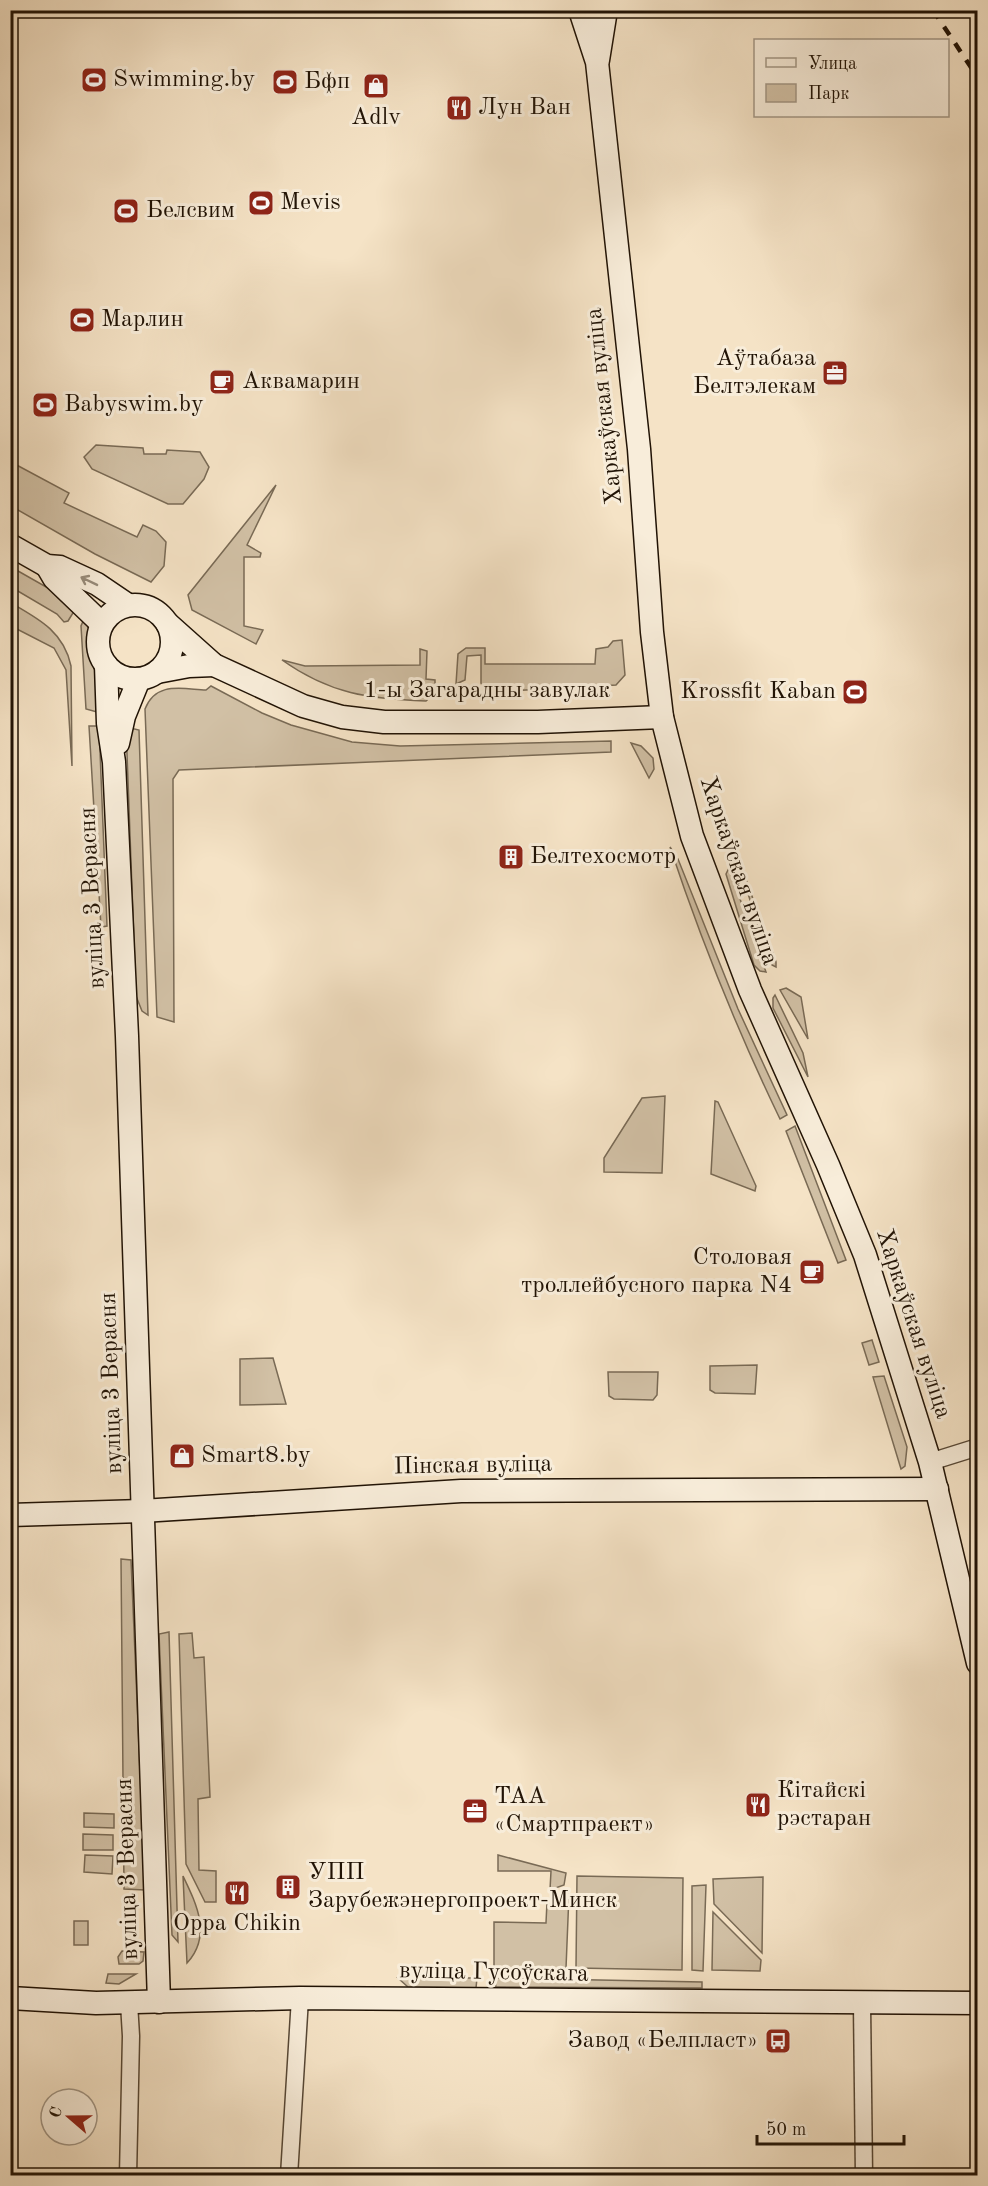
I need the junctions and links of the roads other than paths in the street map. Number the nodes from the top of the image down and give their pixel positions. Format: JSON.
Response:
{"nodes":[{"id":1,"x":580,"y":10,"type":"edge"},
{"id":2,"x":606,"y":10,"type":"edge"},
{"id":3,"x":597,"y":62,"type":"junction"},
{"id":4,"x":10,"y":545,"type":"edge"},
{"id":5,"x":47,"y":566,"type":"junction"},
{"id":6,"x":128,"y":605,"type":"junction"},
{"id":7,"x":167,"y":622,"type":"junction"},
{"id":8,"x":102,"y":624,"type":"junction"},
{"id":9,"x":106,"y":665,"type":"junction"},
{"id":10,"x":214,"y":665,"type":"junction"},
{"id":11,"x":148,"y":675,"type":"junction"},
{"id":12,"x":662,"y":717,"type":"junction"},
{"id":13,"x":114,"y":762,"type":"junction"},
{"id":14,"x":978,"y":1448,"type":"edge"},
{"id":15,"x":930,"y":1462,"type":"junction"},
{"id":16,"x":937,"y":1489,"type":"junction"},
{"id":17,"x":142,"y":1511,"type":"junction"},
{"id":18,"x":10,"y":1515,"type":"edge"},
{"id":19,"x":978,"y":1663,"type":"edge"},
{"id":20,"x":10,"y":1998,"type":"edge"},
{"id":21,"x":300,"y":1998,"type":"junction"},
{"id":22,"x":159,"y":2002,"type":"junction"},
{"id":23,"x":129,"y":2003,"type":"junction"},
{"id":24,"x":978,"y":2003,"type":"edge"},
{"id":25,"x":862,"y":2004,"type":"junction"},
{"id":26,"x":128,"y":2175,"type":"edge"},
{"id":27,"x":289,"y":2175,"type":"edge"},
{"id":28,"x":864,"y":2175,"type":"edge"}],
"edges":[{"from":1,"to":3,"type":"main road","name":"Харкаўская вуліца"},
{"from":2,"to":3,"type":"main road","name":"Харкаўская вуліца"},
{"from":3,"to":12,"type":"main road","name":"Харкаўская вуліца"},
{"from":4,"to":5,"type":"main road"},
{"from":6,"to":5,"type":"main road","one_way":true},
{"from":5,"to":8,"type":"main road"},
{"from":6,"to":7,"type":"main road"},
{"from":6,"to":8,"type":"main road"},
{"from":7,"to":10,"type":"main road","name":"1-ы Загарадны завулак"},
{"from":7,"to":11,"type":"main road"},
{"from":8,"to":9,"type":"main road"},
{"from":9,"to":11,"type":"main road"},
{"from":9,"to":13,"type":"main road","name":"вуліца 3 Верасня"},
{"from":10,"to":11,"type":"main road","name":"1-ы Загарадны завулак"},
{"from":10,"to":12,"type":"main road","name":"1-ы Загарадны завулак"},
{"from":11,"to":13,"type":"main road","name":"вуліца 3 Верасня"},
{"from":12,"to":15,"type":"main road","name":"Харкаўская вуліца"},
{"from":13,"to":17,"type":"main road","name":"вуліца 3 Верасня"},
{"from":14,"to":15,"type":"street"},
{"from":15,"to":16,"type":"main road","name":"Харкаўская вуліца"},
{"from":16,"to":17,"type":"main road","name":"Пінская вуліца"},
{"from":16,"to":19,"type":"main road","name":"Харкаўская вуліца"},
{"from":17,"to":18,"type":"main road","name":"Пінская вуліца"},
{"from":17,"to":22,"type":"main road","name":"вуліца 3 Верасня"},
{"from":20,"to":23,"type":"main road","name":"вуліца Гусоўскага"},
{"from":21,"to":22,"type":"main road","name":"вуліца Гусоўскага"},
{"from":21,"to":25,"type":"main road","name":"вуліца Гусоўскага"},
{"from":21,"to":27,"type":"street"},
{"from":22,"to":23,"type":"main road","name":"вуліца Гусоўскага"},
{"from":23,"to":26,"type":"street"},
{"from":24,"to":25,"type":"main road","name":"вуліца Гусоўскага"},
{"from":25,"to":28,"type":"street"}]}
